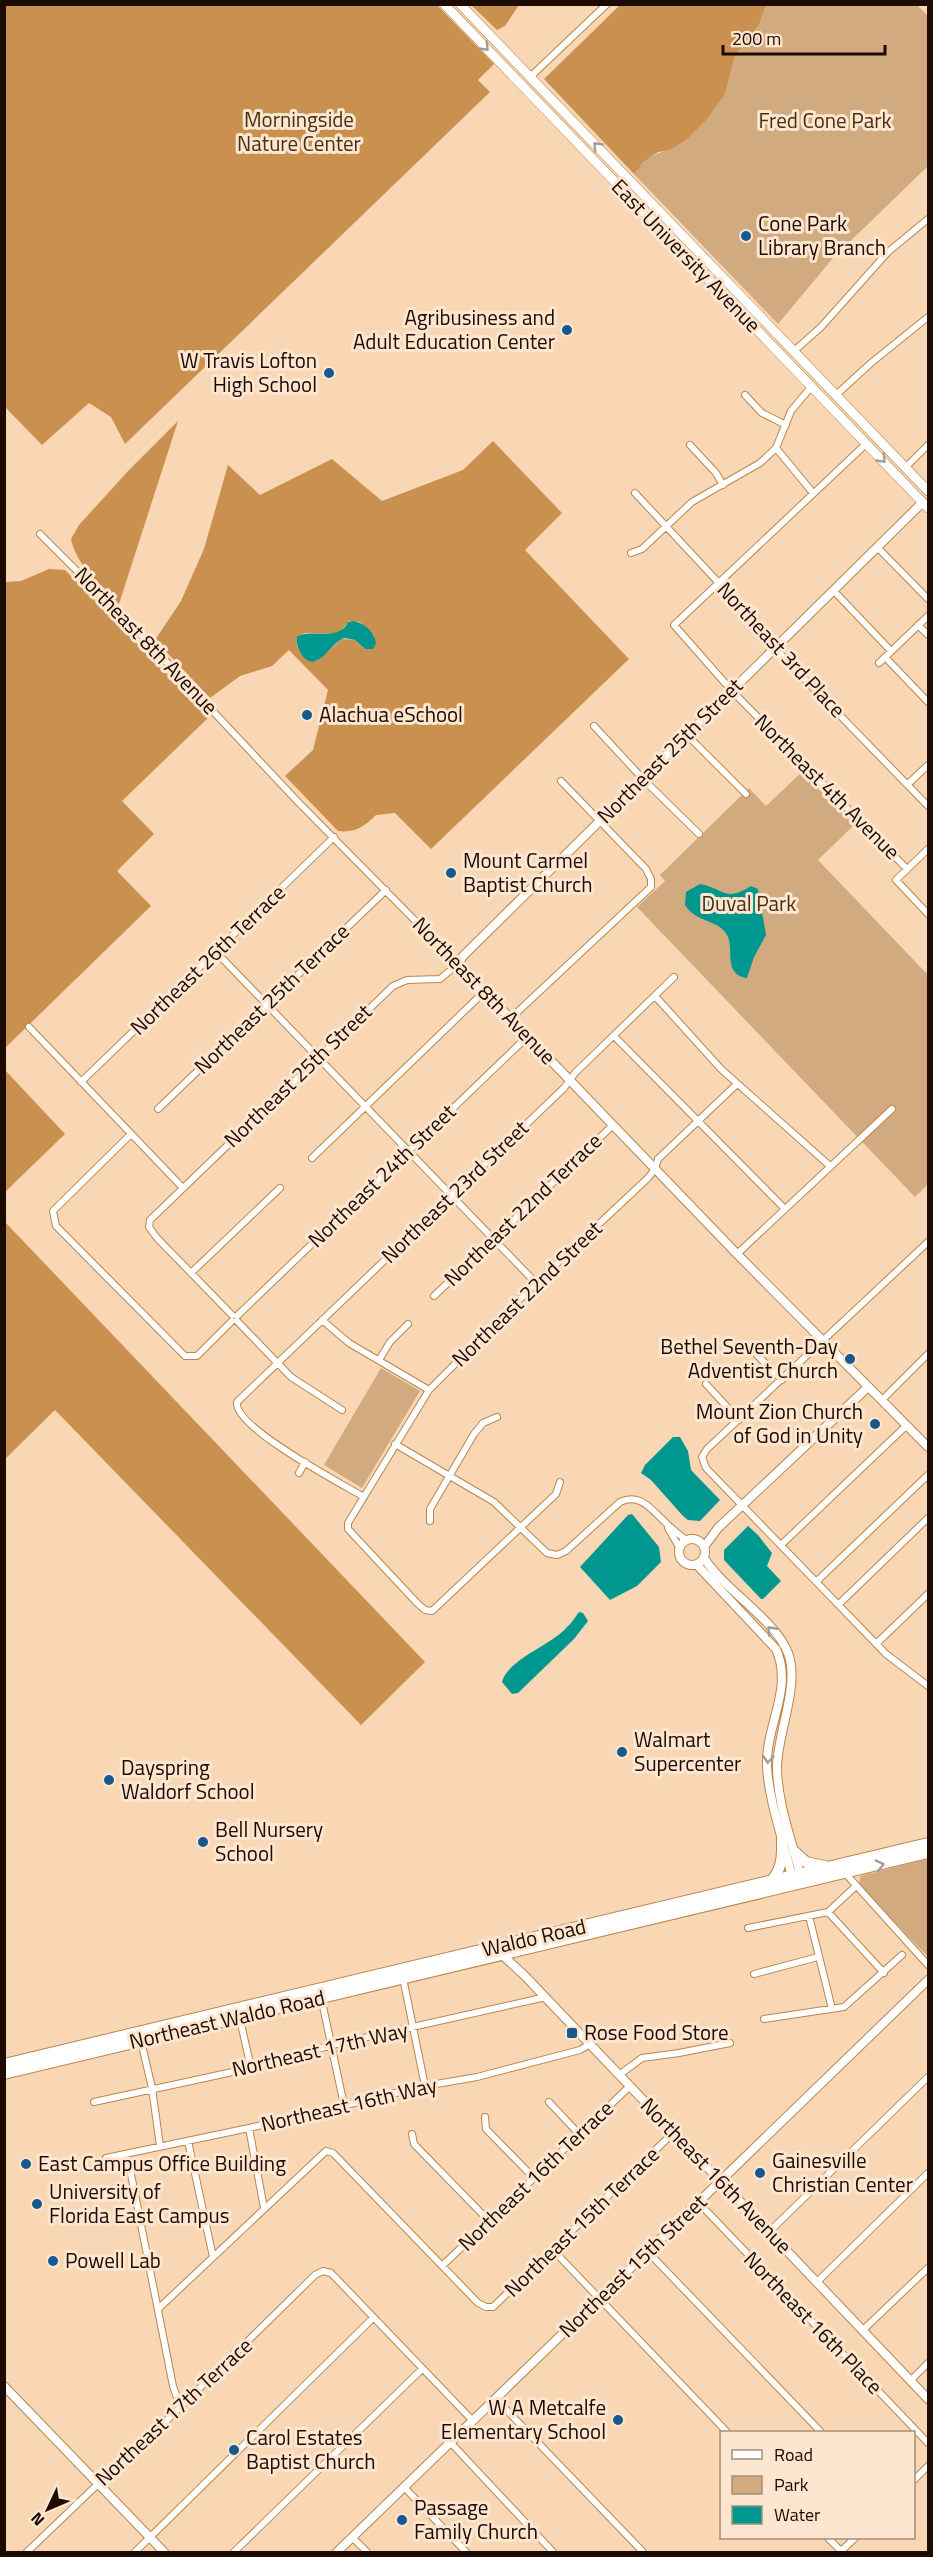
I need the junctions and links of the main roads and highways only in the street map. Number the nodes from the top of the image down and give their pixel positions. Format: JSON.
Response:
{"nodes":[{"id":1,"x":444,"y":4,"type":"edge"},
{"id":2,"x":460,"y":4,"type":"edge"},
{"id":3,"x":556,"y":103,"type":"junction"},
{"id":4,"x":547,"y":111,"type":"junction"},
{"id":5,"x":563,"y":111,"type":"junction"},
{"id":6,"x":555,"y":120,"type":"junction"},
{"id":7,"x":641,"y":192,"type":"junction"},
{"id":8,"x":633,"y":200,"type":"junction"},
{"id":9,"x":703,"y":256,"type":"junction"},
{"id":10,"x":693,"y":263,"type":"junction"},
{"id":11,"x":794,"y":351,"type":"junction"},
{"id":12,"x":786,"y":359,"type":"junction"},
{"id":13,"x":820,"y":378,"type":"junction"},
{"id":14,"x":812,"y":386,"type":"junction"},
{"id":15,"x":836,"y":395,"type":"junction"},
{"id":16,"x":828,"y":403,"type":"junction"},
{"id":17,"x":873,"y":434,"type":"junction"},
{"id":18,"x":867,"y":443,"type":"junction"},
{"id":19,"x":906,"y":467,"type":"junction"},
{"id":20,"x":897,"y":475,"type":"junction"},
{"id":21,"x":928,"y":491,"type":"edge"},
{"id":22,"x":927,"y":502,"type":"edge"},
{"id":23,"x":782,"y":1835,"type":"road end"},
{"id":24,"x":928,"y":1843,"type":"edge"},
{"id":25,"x":795,"y":1852,"type":"road end"},
{"id":26,"x":928,"y":1853,"type":"edge"},
{"id":27,"x":831,"y":1866,"type":"junction"},
{"id":28,"x":797,"y":1880,"type":"junction"},
{"id":29,"x":770,"y":1882,"type":"junction"},
{"id":30,"x":498,"y":1950,"type":"junction"},
{"id":31,"x":402,"y":1974,"type":"junction"},
{"id":32,"x":140,"y":2035,"type":"junction"},
{"id":33,"x":4,"y":2064,"type":"edge"},
{"id":34,"x":4,"y":2074,"type":"edge"}],
"edges":[{"from":1,"to":4,"type":"main road","name":"East University Avenue","one_way":true},
{"from":2,"to":3,"type":"main road","name":"East University Avenue"},
{"from":3,"to":4,"type":"main road"},
{"from":3,"to":5,"type":"main road","name":"East University Avenue"},
{"from":4,"to":6,"type":"main road","name":"East University Avenue"},
{"from":5,"to":6,"type":"main road"},
{"from":7,"to":5,"type":"main road","name":"East University Avenue","one_way":true},
{"from":6,"to":8,"type":"main road","name":"East University Avenue"},
{"from":7,"to":8,"type":"main road"},
{"from":7,"to":9,"type":"main road","name":"East University Avenue"},
{"from":8,"to":10,"type":"main road","name":"East University Avenue"},
{"from":9,"to":10,"type":"main road"},
{"from":9,"to":11,"type":"main road","name":"East University Avenue"},
{"from":10,"to":12,"type":"main road","name":"East University Avenue"},
{"from":11,"to":12,"type":"main road"},
{"from":11,"to":13,"type":"main road","name":"East University Avenue"},
{"from":12,"to":14,"type":"main road","name":"East University Avenue"},
{"from":13,"to":14,"type":"main road"},
{"from":13,"to":15,"type":"main road","name":"East University Avenue"},
{"from":14,"to":16,"type":"main road","name":"East University Avenue"},
{"from":15,"to":16,"type":"main road"},
{"from":15,"to":17,"type":"main road","name":"East University Avenue"},
{"from":16,"to":18,"type":"main road","name":"East University Avenue"},
{"from":17,"to":18,"type":"main road"},
{"from":17,"to":19,"type":"main road","name":"East University Avenue"},
{"from":18,"to":20,"type":"main road","name":"East University Avenue","one_way":true},
{"from":19,"to":20,"type":"main road"},
{"from":19,"to":21,"type":"main road","name":"East University Avenue"},
{"from":20,"to":22,"type":"main road","name":"East University Avenue"},
{"from":23,"to":29,"type":"highway"},
{"from":24,"to":27,"type":"highway","name":"Waldo Road"},
{"from":25,"to":27,"type":"highway"},
{"from":28,"to":26,"type":"highway","name":"Waldo Road","one_way":true},
{"from":27,"to":28,"type":"highway","name":"Waldo Road"},
{"from":28,"to":29,"type":"highway","name":"Waldo Road"},
{"from":28,"to":30,"type":"highway","name":"Waldo Road"},
{"from":29,"to":30,"type":"highway","name":"Waldo Road"},
{"from":30,"to":31,"type":"highway","name":"Waldo Road"},
{"from":30,"to":31,"type":"highway","name":"Waldo Road"},
{"from":31,"to":32,"type":"highway","name":"Waldo Road"},
{"from":32,"to":33,"type":"highway","name":"Northeast Waldo Road"},
{"from":32,"to":34,"type":"highway","name":"Northeast Waldo Road"}]}
